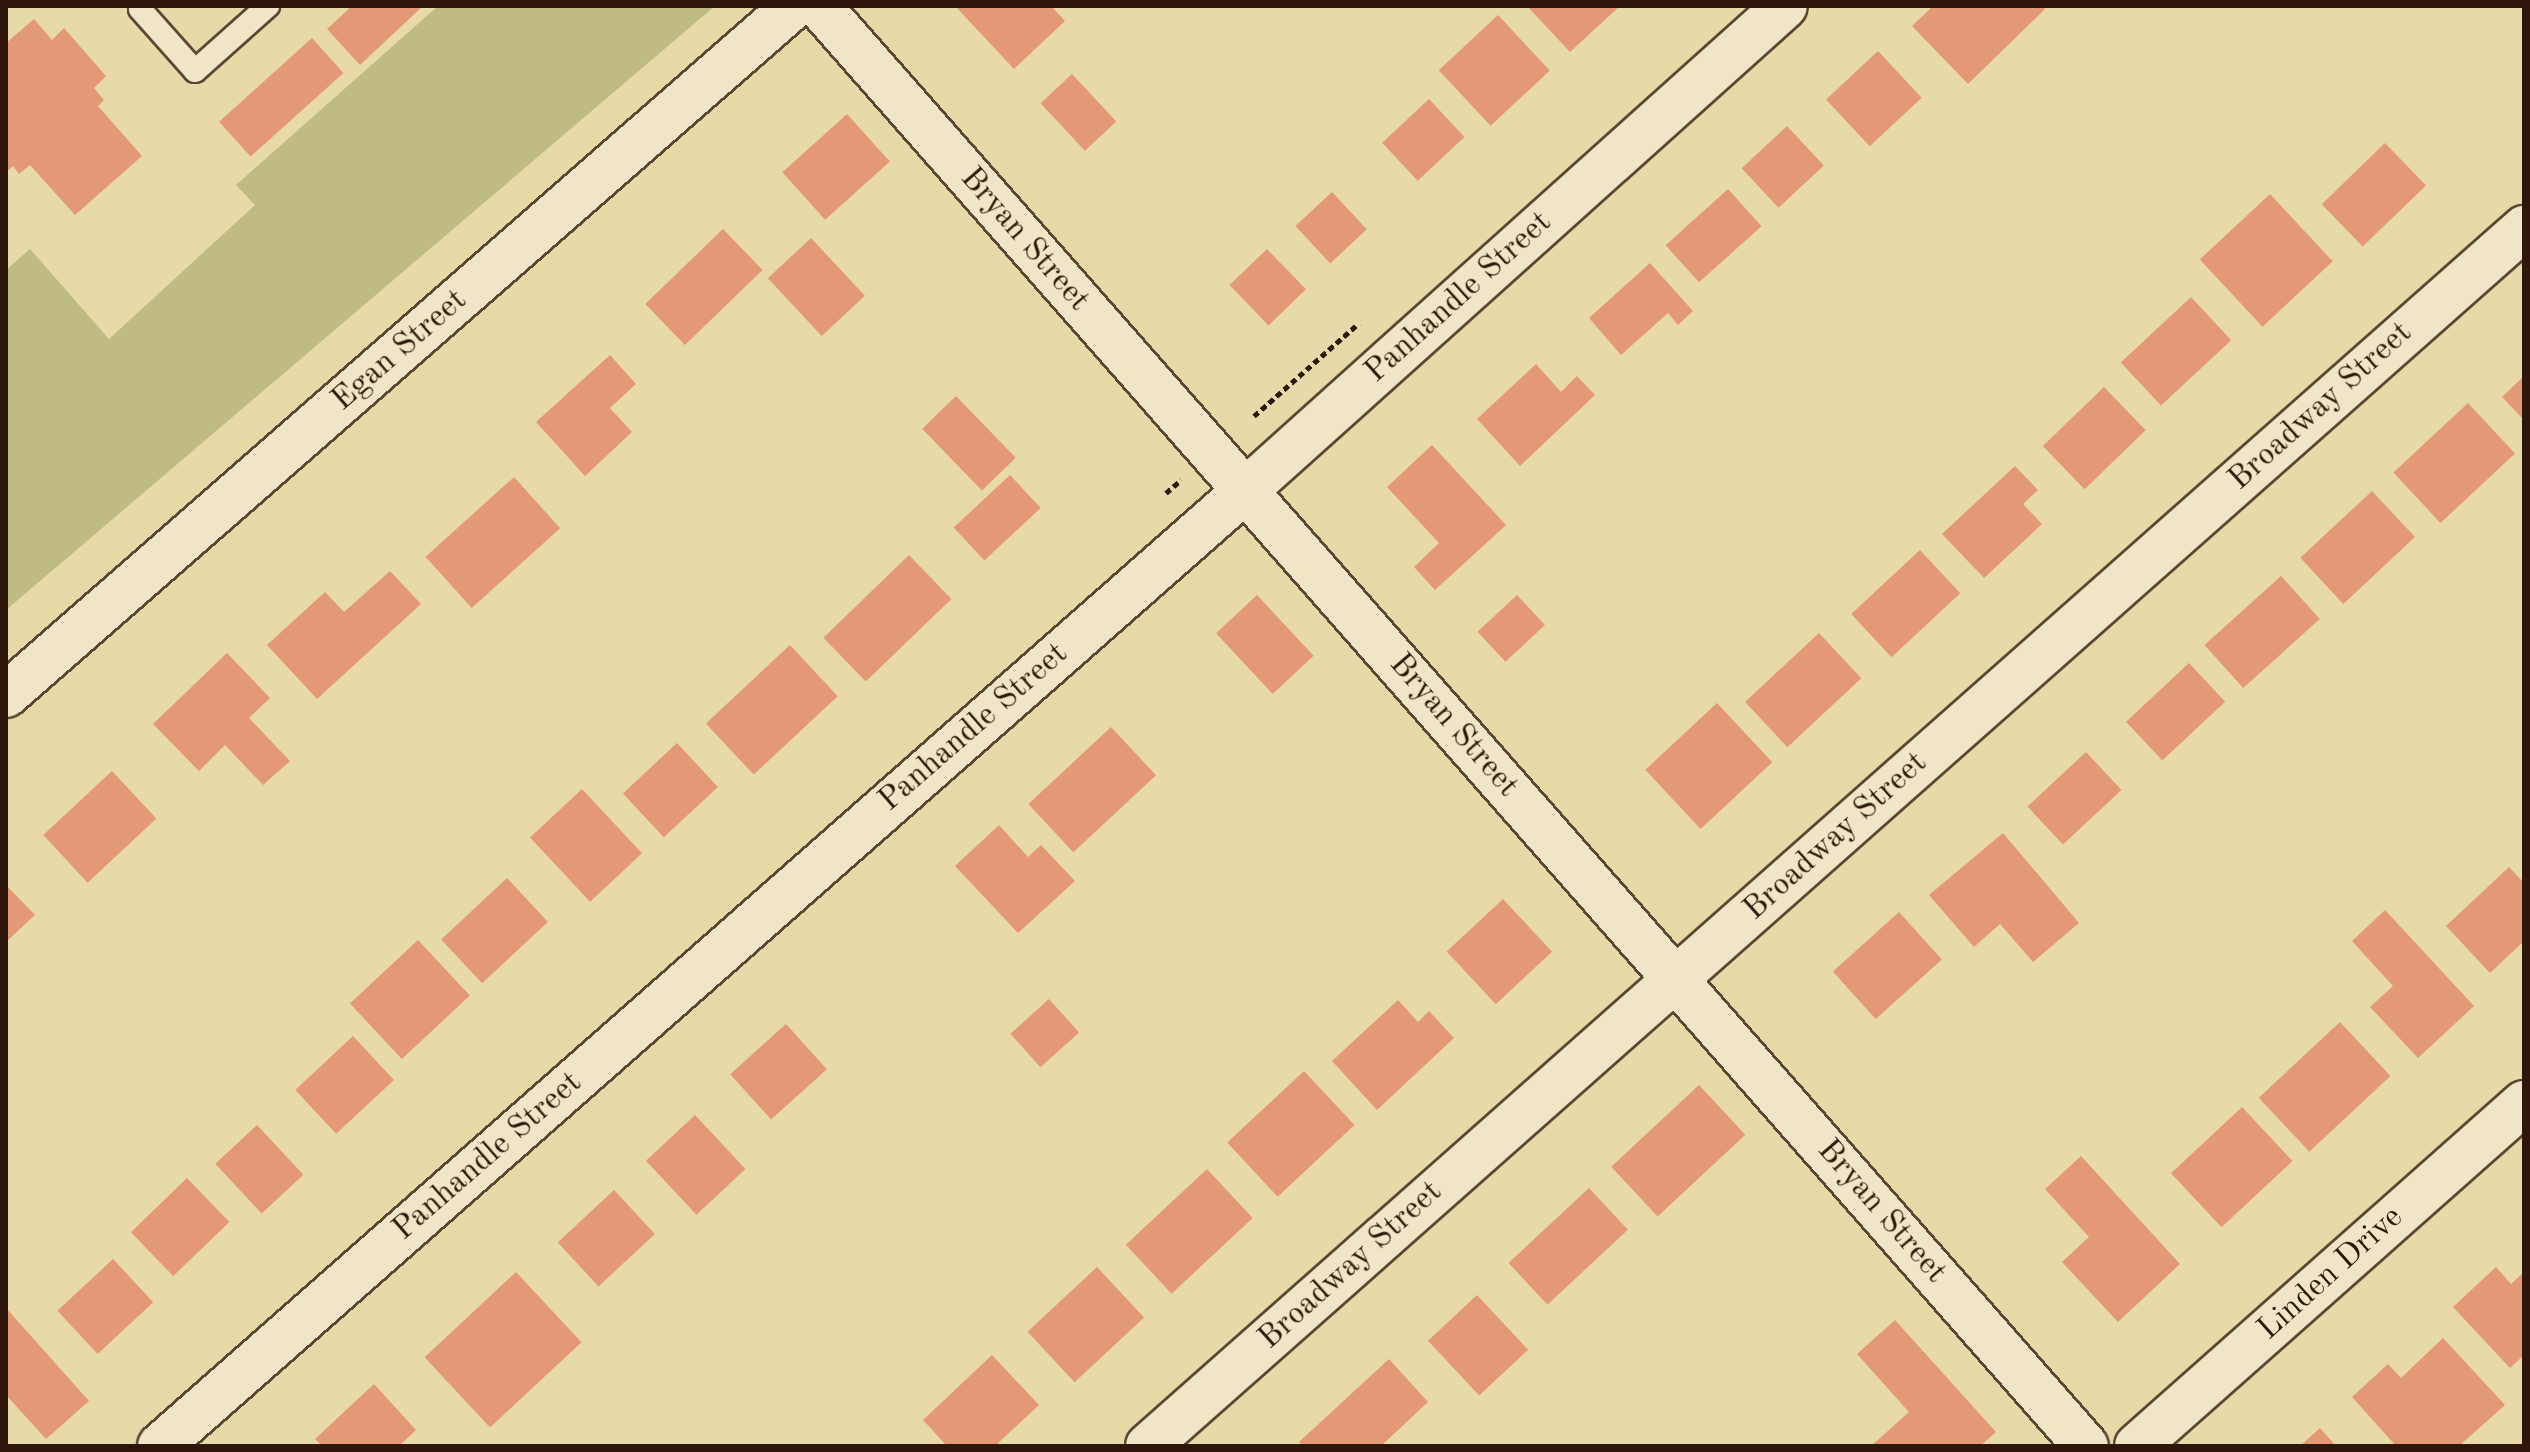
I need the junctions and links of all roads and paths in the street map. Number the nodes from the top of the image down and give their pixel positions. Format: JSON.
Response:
{"nodes":[{"id":1,"x":268,"y":6,"type":"edge"},
{"id":2,"x":794,"y":6,"type":"edge"},
{"id":3,"x":819,"y":6,"type":"edge"},
{"id":4,"x":1785,"y":6,"type":"edge"},
{"id":5,"x":140,"y":7,"type":"edge"},
{"id":6,"x":2524,"y":228,"type":"edge"},
{"id":7,"x":1359,"y":323,"type":"dead end"},
{"id":8,"x":1254,"y":416,"type":"dead end"},
{"id":9,"x":1246,"y":490,"type":"junction"},
{"id":10,"x":6,"y":695,"type":"edge"},
{"id":11,"x":1675,"y":979,"type":"junction"},
{"id":12,"x":2524,"y":1103,"type":"edge"},
{"id":13,"x":160,"y":1446,"type":"edge"},
{"id":14,"x":1148,"y":1446,"type":"edge"},
{"id":15,"x":2086,"y":1446,"type":"edge"},
{"id":16,"x":2137,"y":1446,"type":"edge"}],
"edges":[{"from":1,"to":5,"type":"lane"},
{"from":2,"to":10,"type":"street","name":"Egan Street"},
{"from":3,"to":9,"type":"street","name":"Bryan Street"},
{"from":4,"to":9,"type":"street","name":"Panhandle Street"},
{"from":6,"to":11,"type":"street","name":"Broadway Street"},
{"from":7,"to":8,"type":"path"},
{"from":9,"to":11,"type":"street","name":"Bryan Street"},
{"from":9,"to":13,"type":"street","name":"Panhandle Street"},
{"from":11,"to":14,"type":"street","name":"Broadway Street"},
{"from":11,"to":15,"type":"street","name":"Bryan Street"},
{"from":12,"to":16,"type":"street","name":"Linden Drive"}]}
